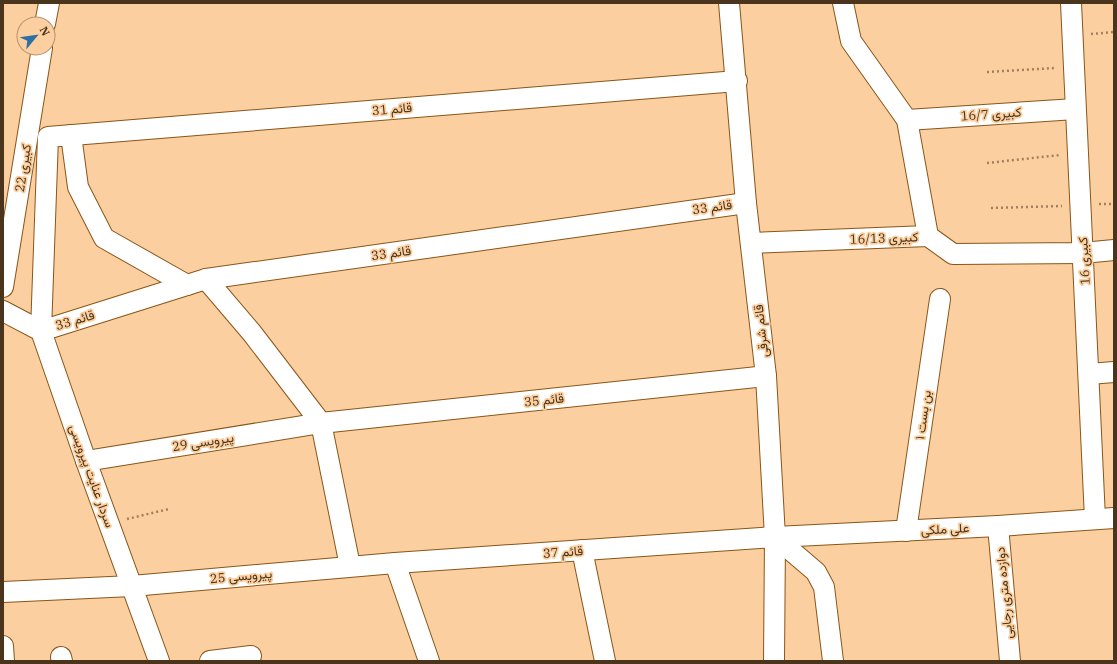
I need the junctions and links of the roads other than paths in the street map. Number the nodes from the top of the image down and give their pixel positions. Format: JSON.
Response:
{"nodes":[{"id":1,"x":48,"y":3,"type":"edge"},
{"id":2,"x":729,"y":3,"type":"edge"},
{"id":3,"x":843,"y":3,"type":"edge"},
{"id":4,"x":1071,"y":3,"type":"edge"},
{"id":5,"x":46,"y":16,"type":"edge"},
{"id":6,"x":41,"y":56,"type":"edge"},
{"id":7,"x":737,"y":81,"type":"junction"},
{"id":8,"x":1075,"y":109,"type":"junction"},
{"id":9,"x":907,"y":120,"type":"junction"},
{"id":10,"x":71,"y":135,"type":"junction"},
{"id":11,"x":746,"y":203,"type":"junction"},
{"id":12,"x":928,"y":236,"type":"junction"},
{"id":13,"x":751,"y":243,"type":"junction"},
{"id":14,"x":1114,"y":250,"type":"edge"},
{"id":15,"x":1083,"y":253,"type":"junction"},
{"id":16,"x":206,"y":279,"type":"junction"},
{"id":17,"x":186,"y":285,"type":"junction"},
{"id":18,"x":3,"y":287,"type":"edge"},
{"id":19,"x":940,"y":299,"type":"dead end"},
{"id":20,"x":3,"y":312,"type":"edge"},
{"id":21,"x":41,"y":330,"type":"junction"},
{"id":22,"x":1114,"y":372,"type":"edge"},
{"id":23,"x":1089,"y":374,"type":"junction"},
{"id":24,"x":766,"y":376,"type":"junction"},
{"id":25,"x":321,"y":423,"type":"junction"},
{"id":26,"x":86,"y":461,"type":"junction"},
{"id":27,"x":1105,"y":518,"type":"edge"},
{"id":28,"x":998,"y":526,"type":"junction"},
{"id":29,"x":906,"y":531,"type":"junction"},
{"id":30,"x":775,"y":537,"type":"junction"},
{"id":31,"x":582,"y":550,"type":"junction"},
{"id":32,"x":395,"y":563,"type":"junction"},
{"id":33,"x":350,"y":566,"type":"junction"},
{"id":34,"x":132,"y":586,"type":"junction"},
{"id":35,"x":3,"y":592,"type":"edge"},
{"id":36,"x":3,"y":646,"type":"edge"},
{"id":37,"x":251,"y":656,"type":"dead end"},
{"id":38,"x":4,"y":661,"type":"edge"},
{"id":39,"x":159,"y":661,"type":"edge"},
{"id":40,"x":210,"y":661,"type":"edge"},
{"id":41,"x":429,"y":661,"type":"edge"},
{"id":42,"x":605,"y":661,"type":"edge"},
{"id":43,"x":774,"y":661,"type":"edge"},
{"id":44,"x":833,"y":661,"type":"edge"},
{"id":45,"x":1010,"y":661,"type":"edge"}],
"edges":[{"from":1,"to":5,"type":"street"},
{"from":2,"to":7,"type":"street","name":"قائم شرقی"},
{"from":3,"to":9,"type":"street"},
{"from":4,"to":8,"type":"street","name":"کبیری 16"},
{"from":6,"to":18,"type":"street","name":"کبیری 22"},
{"from":7,"to":10,"type":"street","name":"قائم 31"},
{"from":7,"to":11,"type":"street","name":"قائم شرقی"},
{"from":8,"to":9,"type":"street","name":"کبیری 16/7"},
{"from":8,"to":15,"type":"street","name":"کبیری 16"},
{"from":9,"to":12,"type":"street"},
{"from":10,"to":17,"type":"street"},
{"from":10,"to":21,"type":"street","name":"قائم 31"},
{"from":11,"to":13,"type":"street","name":"قائم شرقی"},
{"from":11,"to":16,"type":"street","name":"قائم 33"},
{"from":12,"to":13,"type":"street","name":"کبیری 16/13"},
{"from":12,"to":15,"type":"street","name":"کبیری 16/13"},
{"from":13,"to":24,"type":"street","name":"قائم شرقی"},
{"from":14,"to":15,"type":"street","name":"کبیری 16/13"},
{"from":15,"to":23,"type":"street","name":"کبیری 16"},
{"from":16,"to":17,"type":"street","name":"قائم 33"},
{"from":16,"to":25,"type":"street"},
{"from":17,"to":21,"type":"street","name":"قائم 33"},
{"from":19,"to":29,"type":"street","name":"بن بست ۱"},
{"from":20,"to":21,"type":"street"},
{"from":21,"to":26,"type":"street","name":"سردار عنایت پیرویسی"},
{"from":22,"to":23,"type":"street"},
{"from":23,"to":27,"type":"street","name":"کبیری 16"},
{"from":24,"to":25,"type":"street","name":"قائم 35"},
{"from":24,"to":30,"type":"street","name":"قائم شرقی"},
{"from":25,"to":26,"type":"street","name":"پیرویسی 29"},
{"from":25,"to":33,"type":"street"},
{"from":26,"to":34,"type":"street","name":"سردار عنایت پیرویسی"},
{"from":27,"to":28,"type":"street","name":"علی ملکی"},
{"from":28,"to":29,"type":"street","name":"علی ملکی"},
{"from":28,"to":45,"type":"street","name":"دوازده متری رجایی"},
{"from":29,"to":30,"type":"street","name":"علی ملکی"},
{"from":30,"to":31,"type":"street","name":"قائم 37"},
{"from":30,"to":43,"type":"street","name":"قائم شرقی"},
{"from":30,"to":44,"type":"street"},
{"from":31,"to":32,"type":"street","name":"قائم 37"},
{"from":31,"to":42,"type":"street"},
{"from":32,"to":33,"type":"street","name":"قائم 37"},
{"from":32,"to":41,"type":"street"},
{"from":33,"to":34,"type":"street","name":"پیرویسی 25"},
{"from":34,"to":35,"type":"street","name":"پیرویسی 25"},
{"from":34,"to":39,"type":"street","name":"سردار عنایت پیرویسی"},
{"from":36,"to":38,"type":"street"},
{"from":37,"to":40,"type":"street"}]}
